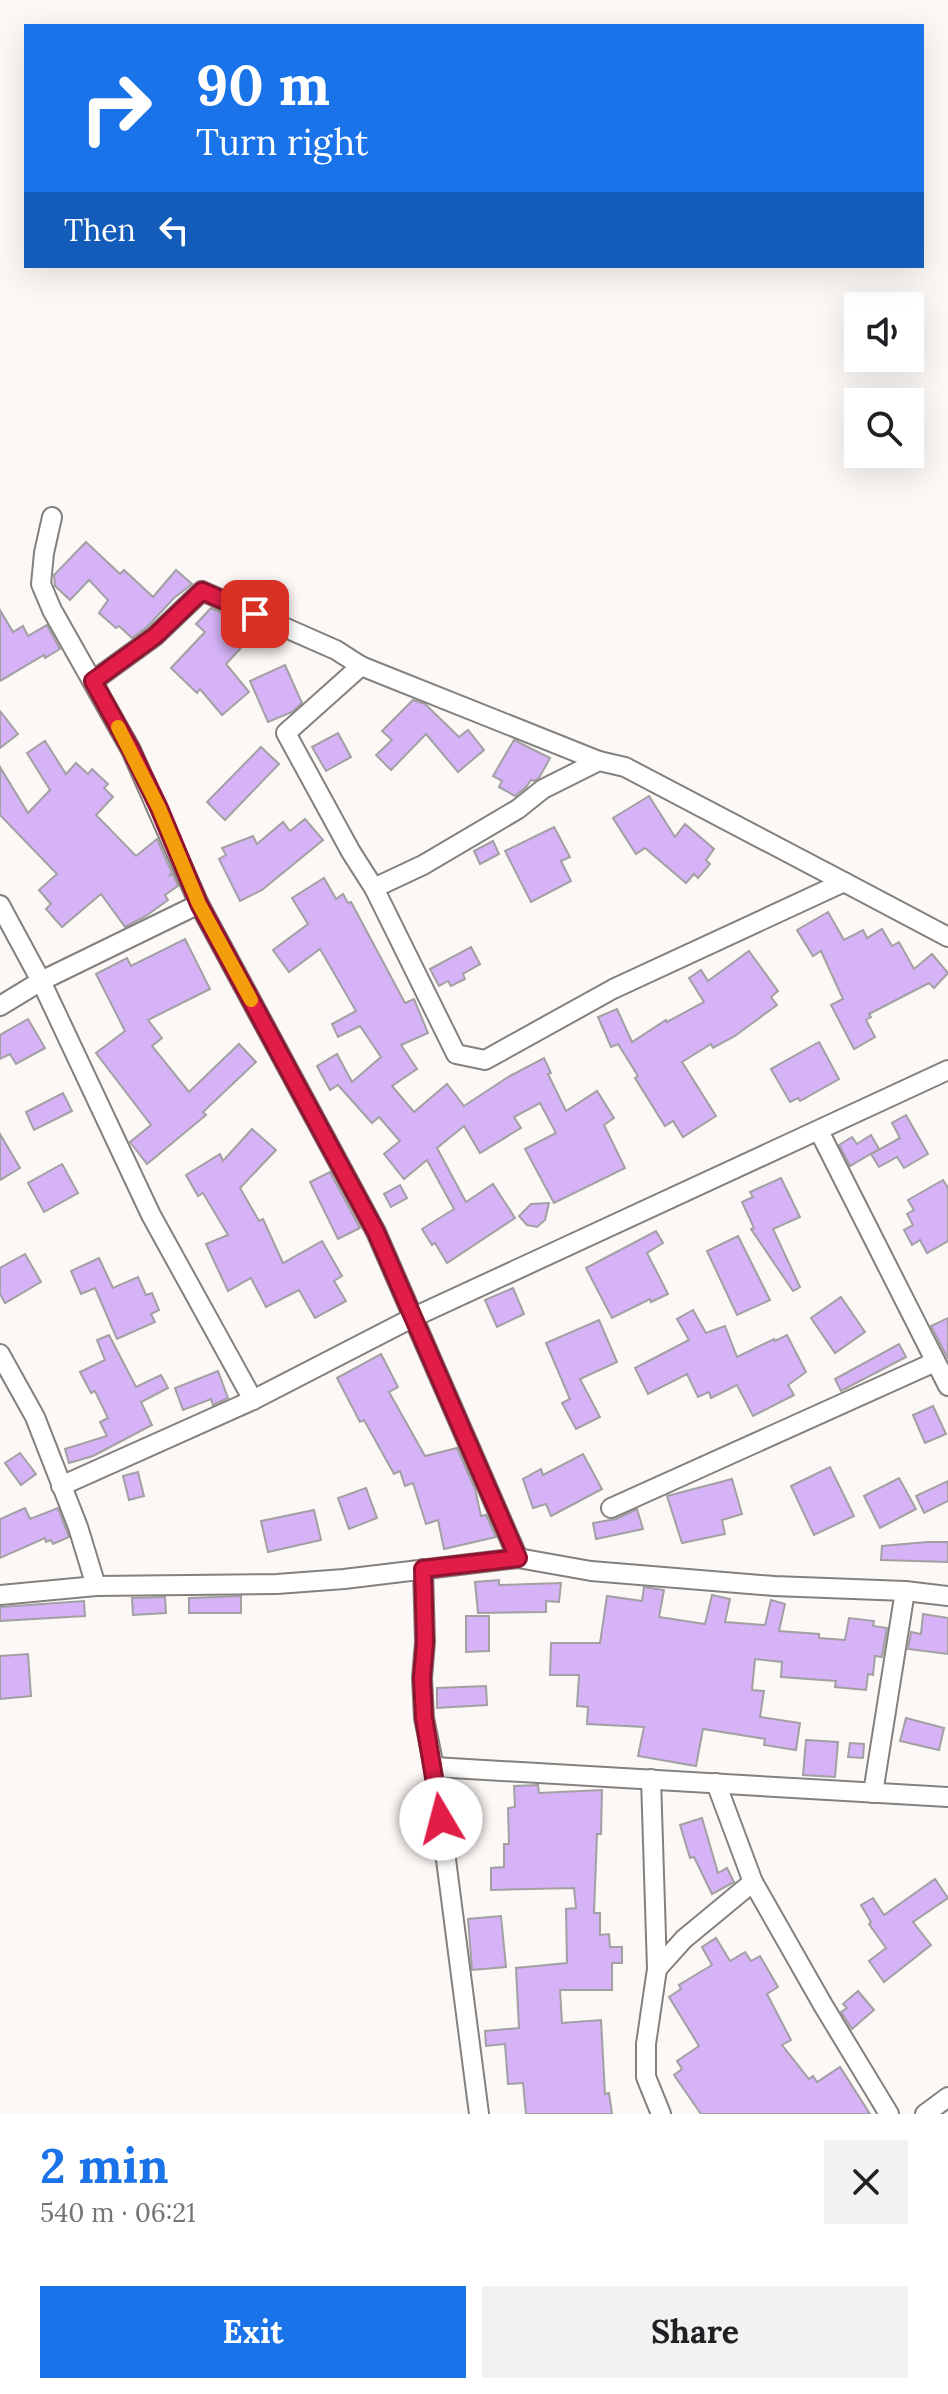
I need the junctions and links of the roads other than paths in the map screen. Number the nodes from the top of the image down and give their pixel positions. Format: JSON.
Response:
{"nodes":[{"id":1,"x":52,"y":517,"type":"dead end"},
{"id":2,"x":361,"y":666,"type":"junction"},
{"id":3,"x":93,"y":681,"type":"junction"},
{"id":4,"x":599,"y":761,"type":"junction"},
{"id":5,"x":844,"y":882,"type":"junction"},
{"id":6,"x":374,"y":888,"type":"junction"},
{"id":7,"x":199,"y":904,"type":"junction"},
{"id":8,"x":0,"y":905,"type":"edge"},
{"id":9,"x":948,"y":937,"type":"edge"},
{"id":10,"x":41,"y":981,"type":"junction"},
{"id":11,"x":0,"y":1006,"type":"edge"},
{"id":12,"x":948,"y":1070,"type":"edge"},
{"id":13,"x":819,"y":1131,"type":"junction"},
{"id":14,"x":414,"y":1317,"type":"junction"},
{"id":15,"x":0,"y":1354,"type":"edge"},
{"id":16,"x":935,"y":1362,"type":"junction"},
{"id":17,"x":948,"y":1386,"type":"edge"},
{"id":18,"x":253,"y":1400,"type":"junction"},
{"id":19,"x":61,"y":1486,"type":"junction"},
{"id":20,"x":611,"y":1508,"type":"dead end"},
{"id":21,"x":518,"y":1558,"type":"junction"},
{"id":22,"x":423,"y":1569,"type":"junction"},
{"id":23,"x":96,"y":1586,"type":"junction"},
{"id":24,"x":905,"y":1591,"type":"junction"},
{"id":25,"x":0,"y":1595,"type":"edge"},
{"id":26,"x":948,"y":1596,"type":"edge"},
{"id":27,"x":434,"y":1767,"type":"junction"},
{"id":28,"x":651,"y":1779,"type":"junction"},
{"id":29,"x":716,"y":1783,"type":"junction"},
{"id":30,"x":873,"y":1793,"type":"junction"},
{"id":31,"x":947,"y":1798,"type":"edge"},
{"id":32,"x":753,"y":1882,"type":"junction"},
{"id":33,"x":657,"y":1969,"type":"junction"},
{"id":34,"x":948,"y":2097,"type":"edge"},
{"id":35,"x":479,"y":2114,"type":"edge"},
{"id":36,"x":661,"y":2114,"type":"edge"},
{"id":37,"x":889,"y":2114,"type":"edge"},
{"id":38,"x":925,"y":2114,"type":"edge"}],
"edges":[{"from":1,"to":3,"type":"street"},
{"from":2,"to":3,"type":"street"},
{"from":2,"to":4,"type":"street"},
{"from":2,"to":6,"type":"street"},
{"from":3,"to":7,"type":"street"},
{"from":4,"to":5,"type":"street"},
{"from":4,"to":6,"type":"street"},
{"from":5,"to":6,"type":"street"},
{"from":5,"to":9,"type":"street"},
{"from":7,"to":10,"type":"street"},
{"from":7,"to":14,"type":"street"},
{"from":8,"to":10,"type":"street"},
{"from":10,"to":11,"type":"street"},
{"from":10,"to":18,"type":"street"},
{"from":12,"to":13,"type":"street"},
{"from":13,"to":14,"type":"street"},
{"from":13,"to":16,"type":"street"},
{"from":14,"to":18,"type":"street"},
{"from":14,"to":21,"type":"street"},
{"from":15,"to":19,"type":"street"},
{"from":16,"to":17,"type":"street"},
{"from":16,"to":20,"type":"street"},
{"from":18,"to":19,"type":"street"},
{"from":19,"to":23,"type":"street"},
{"from":21,"to":22,"type":"street"},
{"from":21,"to":24,"type":"street"},
{"from":22,"to":23,"type":"street"},
{"from":22,"to":27,"type":"street"},
{"from":23,"to":25,"type":"street"},
{"from":24,"to":26,"type":"street"},
{"from":24,"to":30,"type":"street"},
{"from":27,"to":28,"type":"street"},
{"from":27,"to":35,"type":"street"},
{"from":28,"to":29,"type":"street"},
{"from":28,"to":33,"type":"street"},
{"from":29,"to":30,"type":"street"},
{"from":29,"to":32,"type":"street"},
{"from":30,"to":31,"type":"street"},
{"from":32,"to":33,"type":"street"},
{"from":32,"to":37,"type":"street"},
{"from":33,"to":36,"type":"street"},
{"from":34,"to":38,"type":"street"}]}
